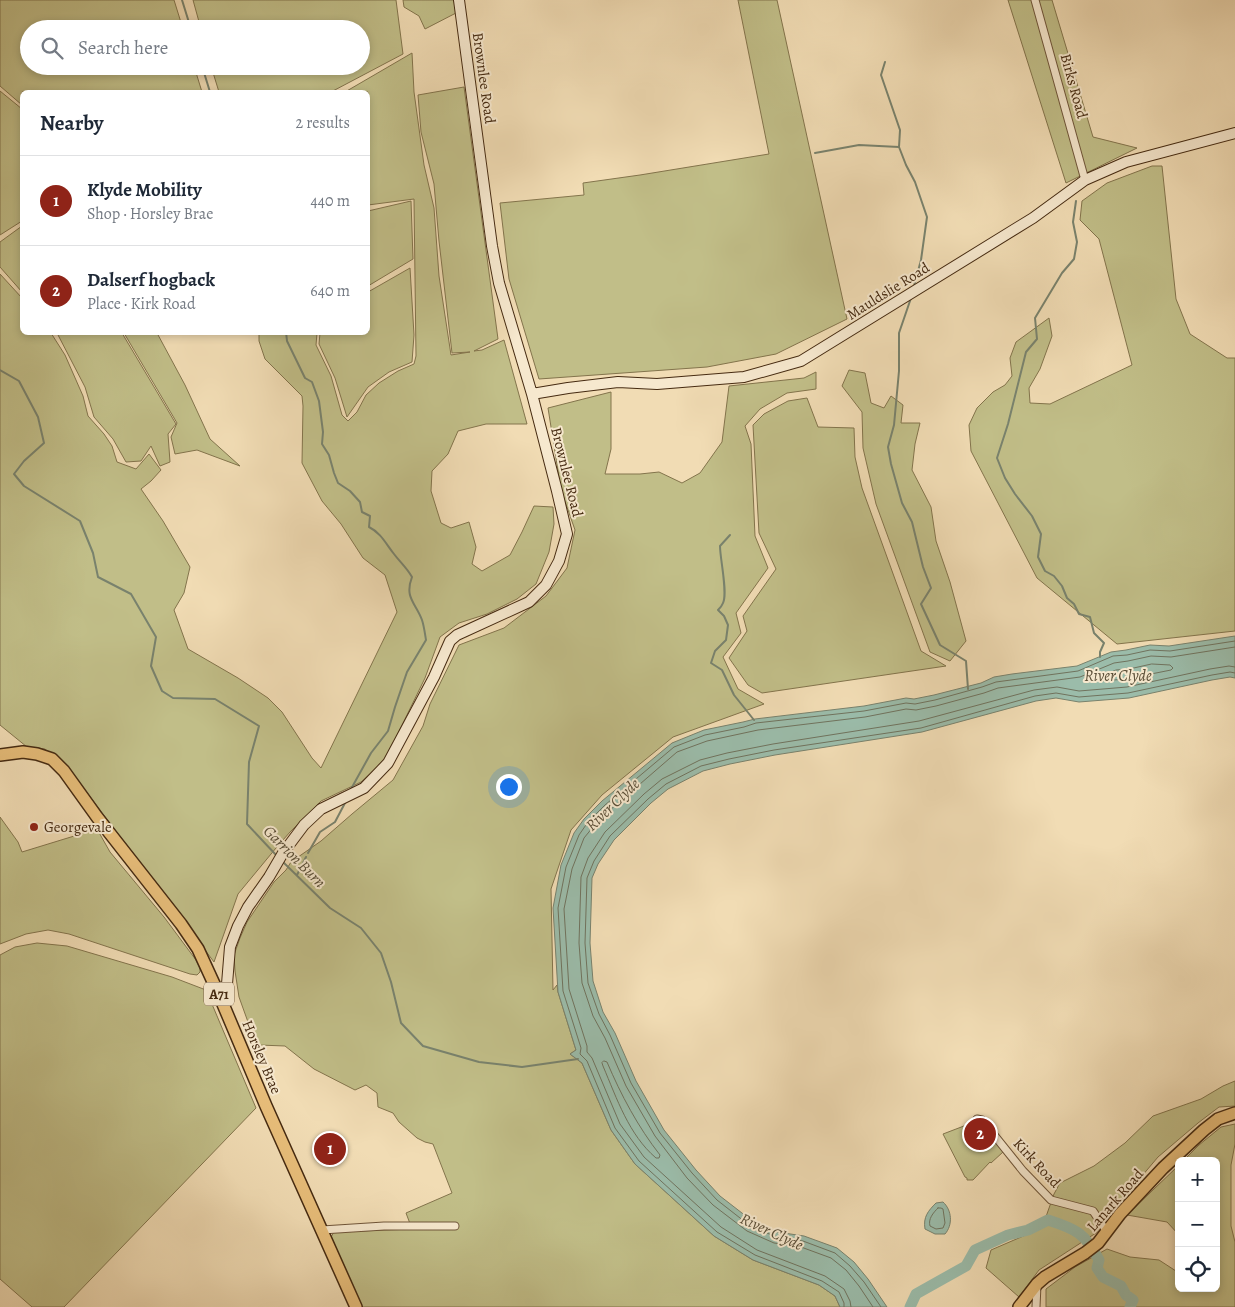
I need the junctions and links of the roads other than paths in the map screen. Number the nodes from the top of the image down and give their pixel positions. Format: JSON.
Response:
{"nodes":[{"id":1,"x":459,"y":0,"type":"edge"},
{"id":2,"x":1035,"y":0,"type":"edge"},
{"id":3,"x":1235,"y":133,"type":"edge"},
{"id":4,"x":1085,"y":180,"type":"junction"},
{"id":5,"x":532,"y":394,"type":"junction"},
{"id":6,"x":0,"y":755,"type":"edge"},
{"id":7,"x":220,"y":997,"type":"junction"},
{"id":8,"x":1235,"y":1113,"type":"edge"},
{"id":9,"x":977,"y":1119,"type":"dead end"},
{"id":10,"x":455,"y":1226,"type":"dead end"},
{"id":11,"x":322,"y":1230,"type":"junction"},
{"id":12,"x":1107,"y":1232,"type":"junction"},
{"id":13,"x":1037,"y":1284,"type":"junction"},
{"id":14,"x":356,"y":1307,"type":"edge"},
{"id":15,"x":1019,"y":1307,"type":"edge"},
{"id":16,"x":1036,"y":1307,"type":"edge"}],
"edges":[{"from":1,"to":5,"type":"main road","name":"Brownlee Road"},
{"from":2,"to":4,"type":"street","name":"Birks Road"},
{"from":3,"to":4,"type":"main road","name":"Mauldslie Road"},
{"from":4,"to":5,"type":"main road","name":"Mauldslie Road"},
{"from":5,"to":7,"type":"main road","name":"Brownlee Road"},
{"from":6,"to":7,"type":"main road","name":"Horsley Brae","number":"A71"},
{"from":7,"to":11,"type":"main road","name":"Horsley Brae","number":"A71"},
{"from":8,"to":12,"type":"main road","name":"Lanark Road"},
{"from":9,"to":12,"type":"street","name":"Kirk Road"},
{"from":10,"to":11,"type":"street"},
{"from":11,"to":14,"type":"main road","name":"Horsley Brae","number":"A71"},
{"from":12,"to":13,"type":"main road","name":"Lanark Road"},
{"from":13,"to":15,"type":"main road","name":"Lanark Road"},
{"from":13,"to":16,"type":"street"}]}
